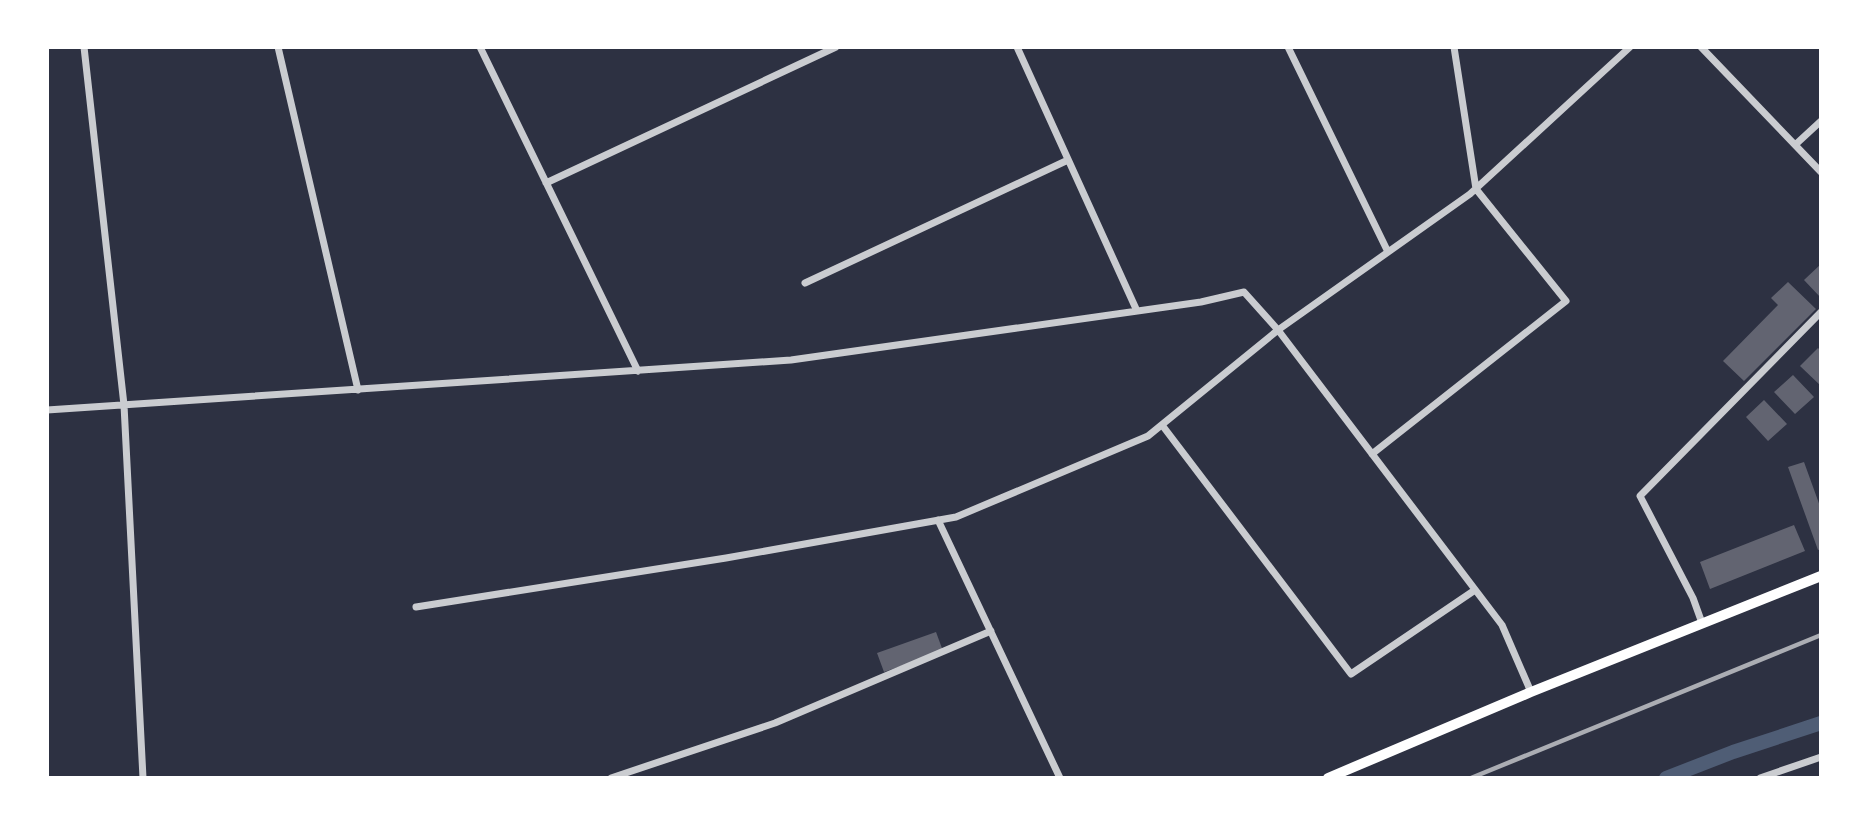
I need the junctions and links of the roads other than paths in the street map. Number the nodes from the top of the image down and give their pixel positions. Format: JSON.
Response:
{"nodes":[{"id":1,"x":84,"y":47,"type":"edge"},
{"id":2,"x":278,"y":47,"type":"edge"},
{"id":3,"x":480,"y":47,"type":"edge"},
{"id":4,"x":836,"y":47,"type":"edge"},
{"id":5,"x":1017,"y":47,"type":"edge"},
{"id":6,"x":1288,"y":47,"type":"edge"},
{"id":7,"x":1454,"y":47,"type":"edge"},
{"id":8,"x":1630,"y":47,"type":"edge"},
{"id":9,"x":1700,"y":47,"type":"edge"},
{"id":10,"x":1821,"y":121,"type":"edge"},
{"id":11,"x":1795,"y":145,"type":"junction"},
{"id":12,"x":1068,"y":160,"type":"junction"},
{"id":13,"x":1821,"y":172,"type":"edge"},
{"id":14,"x":546,"y":183,"type":"junction"},
{"id":15,"x":1476,"y":189,"type":"junction"},
{"id":16,"x":1388,"y":252,"type":"junction"},
{"id":17,"x":805,"y":283,"type":"dead end"},
{"id":18,"x":1137,"y":311,"type":"junction"},
{"id":19,"x":1821,"y":312,"type":"edge"},
{"id":20,"x":1278,"y":330,"type":"junction"},
{"id":21,"x":638,"y":371,"type":"junction"},
{"id":22,"x":358,"y":390,"type":"junction"},
{"id":23,"x":124,"y":405,"type":"junction"},
{"id":24,"x":47,"y":410,"type":"edge"},
{"id":25,"x":1162,"y":425,"type":"junction"},
{"id":26,"x":1372,"y":454,"type":"junction"},
{"id":27,"x":938,"y":520,"type":"junction"},
{"id":28,"x":1821,"y":576,"type":"edge"},
{"id":29,"x":1475,"y":590,"type":"junction"},
{"id":30,"x":416,"y":607,"type":"dead end"},
{"id":31,"x":1702,"y":623,"type":"junction"},
{"id":32,"x":991,"y":631,"type":"junction"},
{"id":33,"x":1531,"y":692,"type":"junction"},
{"id":34,"x":1821,"y":757,"type":"edge"},
{"id":35,"x":143,"y":778,"type":"edge"},
{"id":36,"x":611,"y":778,"type":"edge"},
{"id":37,"x":1060,"y":778,"type":"edge"},
{"id":38,"x":1328,"y":778,"type":"edge"},
{"id":39,"x":1760,"y":778,"type":"edge"}],
"edges":[{"from":1,"to":23,"type":"street"},
{"from":2,"to":22,"type":"street"},
{"from":3,"to":14,"type":"street"},
{"from":4,"to":14,"type":"street"},
{"from":5,"to":12,"type":"street"},
{"from":6,"to":16,"type":"street"},
{"from":7,"to":15,"type":"street"},
{"from":8,"to":15,"type":"street"},
{"from":9,"to":11,"type":"street"},
{"from":10,"to":11,"type":"street"},
{"from":11,"to":13,"type":"street"},
{"from":12,"to":17,"type":"street"},
{"from":12,"to":18,"type":"street"},
{"from":14,"to":21,"type":"street"},
{"from":15,"to":16,"type":"street"},
{"from":15,"to":26,"type":"street"},
{"from":16,"to":20,"type":"street"},
{"from":18,"to":20,"type":"street"},
{"from":18,"to":21,"type":"street"},
{"from":19,"to":31,"type":"street"},
{"from":20,"to":25,"type":"street"},
{"from":20,"to":26,"type":"street"},
{"from":21,"to":22,"type":"street"},
{"from":22,"to":23,"type":"street"},
{"from":23,"to":24,"type":"street"},
{"from":23,"to":35,"type":"street"},
{"from":25,"to":27,"type":"street"},
{"from":25,"to":29,"type":"street"},
{"from":26,"to":29,"type":"street"},
{"from":27,"to":30,"type":"street"},
{"from":27,"to":32,"type":"street"},
{"from":28,"to":31,"type":"main road"},
{"from":29,"to":33,"type":"street"},
{"from":31,"to":33,"type":"main road"},
{"from":32,"to":36,"type":"street"},
{"from":32,"to":37,"type":"street"},
{"from":33,"to":38,"type":"main road"},
{"from":34,"to":39,"type":"street"}]}
